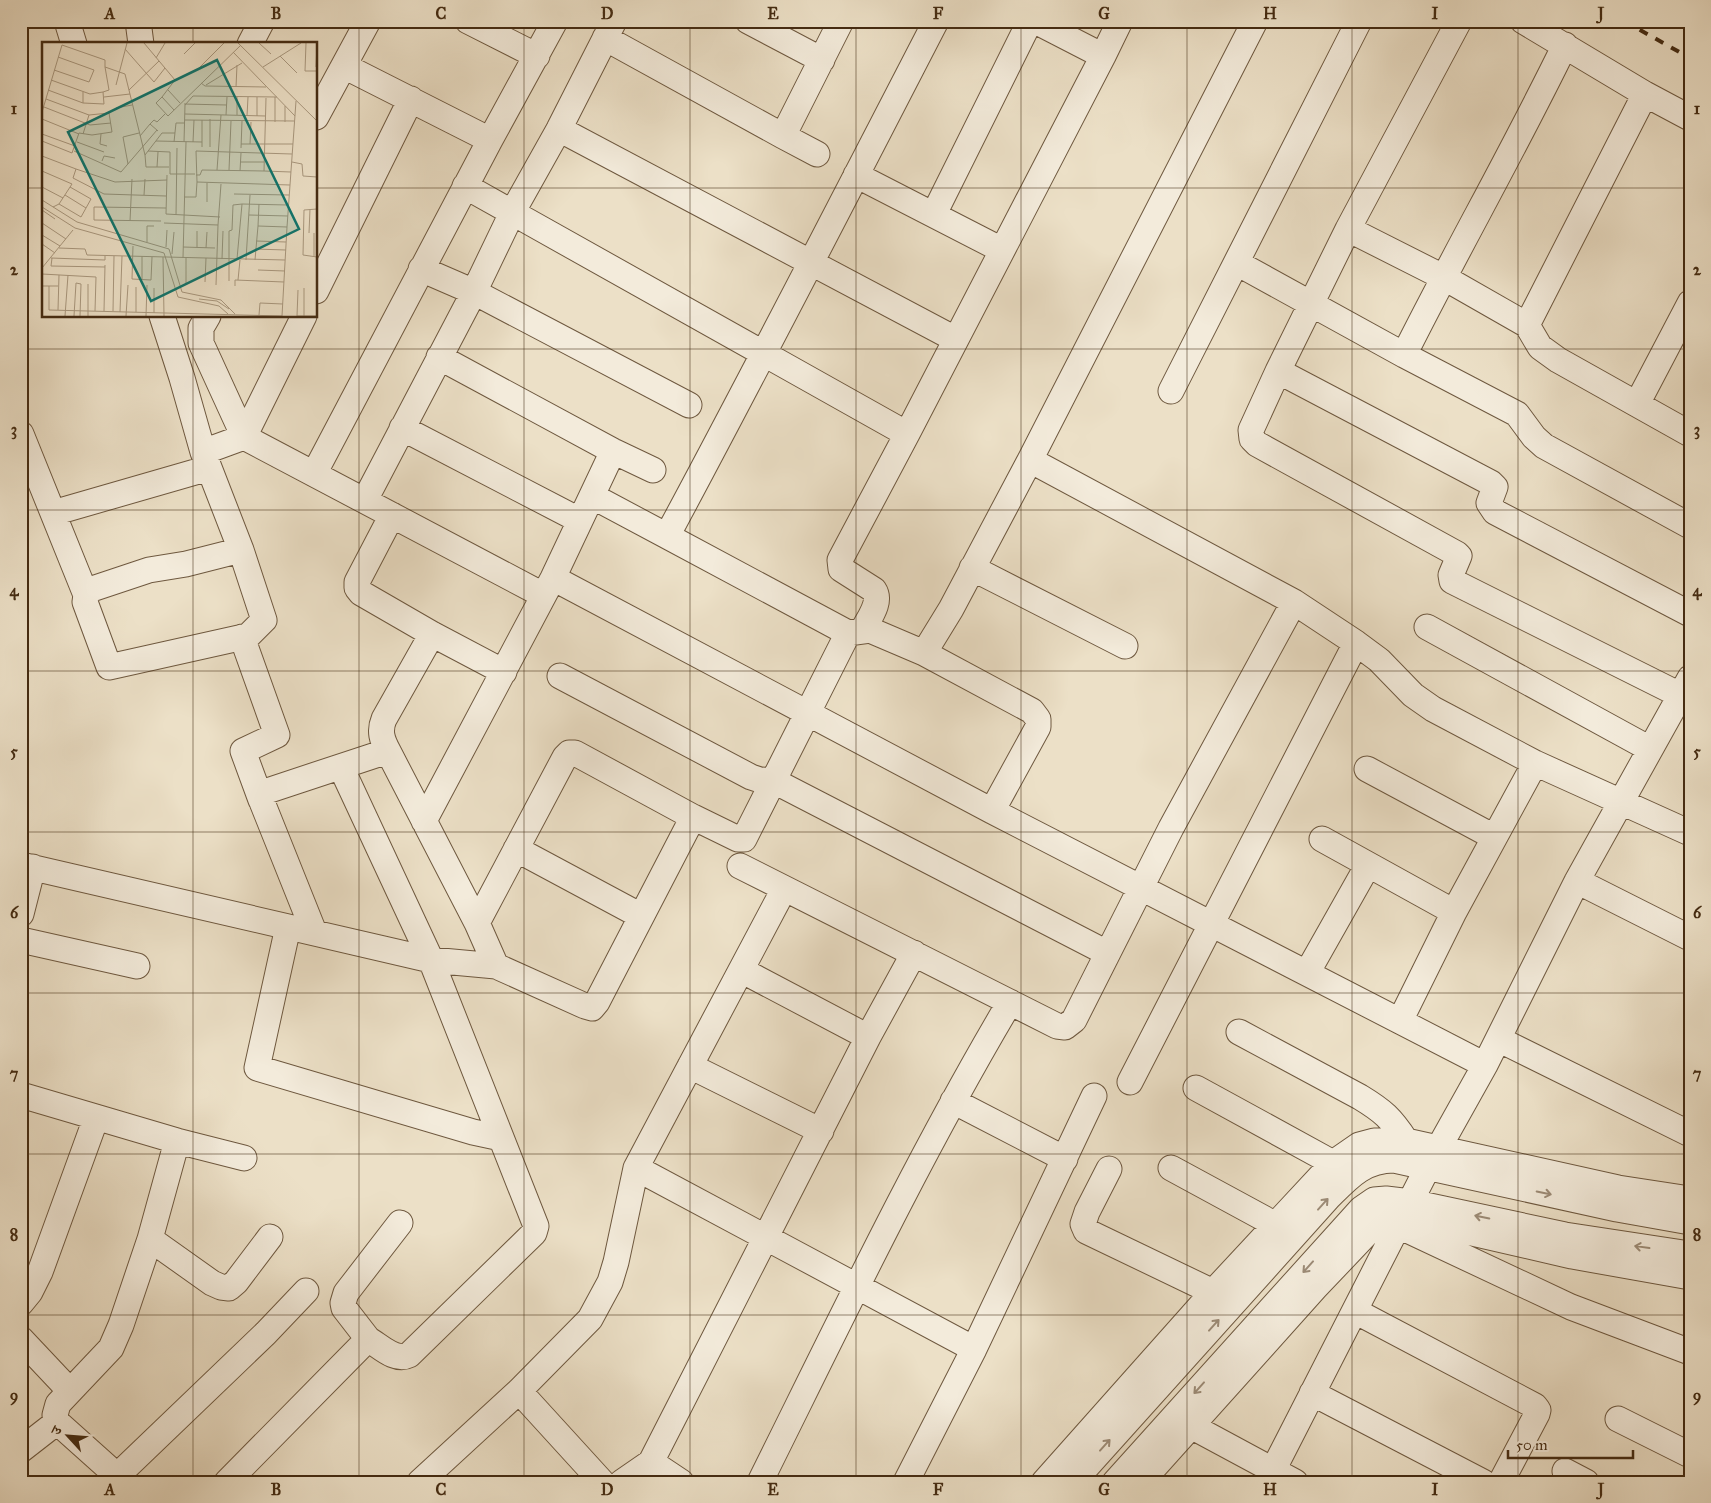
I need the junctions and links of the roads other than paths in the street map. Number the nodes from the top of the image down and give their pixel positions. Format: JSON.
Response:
{"nodes":[{"id":1,"x":67,"y":21,"type":"edge"},
{"id":2,"x":262,"y":21,"type":"edge"},
{"id":3,"x":368,"y":21,"type":"edge"},
{"id":4,"x":468,"y":21,"type":"edge"},
{"id":5,"x":555,"y":21,"type":"edge"},
{"id":6,"x":748,"y":21,"type":"edge"},
{"id":7,"x":841,"y":21,"type":"edge"},
{"id":8,"x":936,"y":21,"type":"edge"},
{"id":9,"x":1030,"y":21,"type":"edge"},
{"id":10,"x":1035,"y":21,"type":"edge"},
{"id":11,"x":1120,"y":21,"type":"edge"},
{"id":12,"x":1255,"y":21,"type":"edge"},
{"id":13,"x":1359,"y":21,"type":"edge"},
{"id":14,"x":1459,"y":21,"type":"edge"},
{"id":15,"x":1523,"y":21,"type":"edge"},
{"id":16,"x":610,"y":30,"type":"edge"},
{"id":17,"x":73,"y":42,"type":"edge"},
{"id":18,"x":251,"y":42,"type":"edge"},
{"id":19,"x":1565,"y":45,"type":"junction"},
{"id":20,"x":537,"y":56,"type":"junction"},
{"id":21,"x":1103,"y":56,"type":"junction"},
{"id":22,"x":822,"y":60,"type":"junction"},
{"id":23,"x":344,"y":66,"type":"junction"},
{"id":24,"x":1645,"y":94,"type":"junction"},
{"id":25,"x":411,"y":99,"type":"junction"},
{"id":26,"x":318,"y":112,"type":"edge"},
{"id":27,"x":1690,"y":118,"type":"edge"},
{"id":28,"x":559,"y":129,"type":"junction"},
{"id":29,"x":782,"y":136,"type":"junction"},
{"id":30,"x":490,"y":140,"type":"junction"},
{"id":31,"x":817,"y":154,"type":"dead end"},
{"id":32,"x":856,"y":175,"type":"junction"},
{"id":33,"x":465,"y":186,"type":"junction"},
{"id":34,"x":512,"y":214,"type":"junction"},
{"id":35,"x":934,"y":214,"type":"junction"},
{"id":36,"x":1348,"y":229,"type":"junction"},
{"id":37,"x":1002,"y":250,"type":"junction"},
{"id":38,"x":810,"y":262,"type":"junction"},
{"id":39,"x":1237,"y":263,"type":"junction"},
{"id":40,"x":421,"y":269,"type":"junction"},
{"id":41,"x":1443,"y":277,"type":"junction"},
{"id":42,"x":318,"y":287,"type":"edge"},
{"id":43,"x":474,"y":292,"type":"junction"},
{"id":44,"x":1311,"y":303,"type":"junction"},
{"id":45,"x":1690,"y":303,"type":"edge"},
{"id":46,"x":163,"y":318,"type":"edge"},
{"id":47,"x":207,"y":318,"type":"edge"},
{"id":48,"x":303,"y":318,"type":"edge"},
{"id":49,"x":1527,"y":325,"type":"junction"},
{"id":50,"x":956,"y":339,"type":"junction"},
{"id":51,"x":764,"y":354,"type":"junction"},
{"id":52,"x":1404,"y":355,"type":"junction"},
{"id":53,"x":439,"y":357,"type":"junction"},
{"id":54,"x":1278,"y":371,"type":"junction"},
{"id":55,"x":1171,"y":391,"type":"dead end"},
{"id":56,"x":1637,"y":404,"type":"junction"},
{"id":57,"x":689,"y":405,"type":"dead end"},
{"id":58,"x":402,"y":428,"type":"junction"},
{"id":59,"x":21,"y":434,"type":"edge"},
{"id":60,"x":907,"y":434,"type":"junction"},
{"id":61,"x":1690,"y":434,"type":"edge"},
{"id":62,"x":244,"y":437,"type":"junction"},
{"id":63,"x":613,"y":451,"type":"junction"},
{"id":64,"x":206,"y":460,"type":"junction"},
{"id":65,"x":1030,"y":460,"type":"junction"},
{"id":66,"x":653,"y":470,"type":"dead end"},
{"id":67,"x":314,"y":474,"type":"junction"},
{"id":68,"x":592,"y":496,"type":"junction"},
{"id":69,"x":365,"y":500,"type":"junction"},
{"id":70,"x":53,"y":513,"type":"junction"},
{"id":71,"x":392,"y":515,"type":"junction"},
{"id":72,"x":579,"y":520,"type":"junction"},
{"id":73,"x":1690,"y":526,"type":"edge"},
{"id":74,"x":667,"y":536,"type":"junction"},
{"id":75,"x":241,"y":550,"type":"junction"},
{"id":76,"x":972,"y":568,"type":"junction"},
{"id":77,"x":548,"y":586,"type":"junction"},
{"id":78,"x":86,"y":595,"type":"junction"},
{"id":79,"x":1294,"y":602,"type":"junction"},
{"id":80,"x":1690,"y":614,"type":"edge"},
{"id":81,"x":1427,"y":627,"type":"dead end"},
{"id":82,"x":856,"y":631,"type":"junction"},
{"id":83,"x":432,"y":634,"type":"junction"},
{"id":84,"x":242,"y":637,"type":"junction"},
{"id":85,"x":1356,"y":643,"type":"junction"},
{"id":86,"x":1125,"y":646,"type":"dead end"},
{"id":87,"x":924,"y":653,"type":"junction"},
{"id":88,"x":504,"y":672,"type":"junction"},
{"id":89,"x":560,"y":676,"type":"dead end"},
{"id":90,"x":1687,"y":691,"type":"edge"},
{"id":91,"x":807,"y":713,"type":"junction"},
{"id":92,"x":1650,"y":749,"type":"junction"},
{"id":93,"x":388,"y":751,"type":"junction"},
{"id":94,"x":1535,"y":763,"type":"junction"},
{"id":95,"x":341,"y":767,"type":"junction"},
{"id":96,"x":1367,"y":769,"type":"dead end"},
{"id":97,"x":774,"y":780,"type":"junction"},
{"id":98,"x":260,"y":800,"type":"junction"},
{"id":99,"x":1621,"y":802,"type":"junction"},
{"id":100,"x":992,"y":811,"type":"junction"},
{"id":101,"x":693,"y":817,"type":"junction"},
{"id":102,"x":424,"y":821,"type":"junction"},
{"id":103,"x":1690,"y":833,"type":"edge"},
{"id":104,"x":1494,"y":837,"type":"junction"},
{"id":105,"x":1322,"y":839,"type":"dead end"},
{"id":106,"x":516,"y":849,"type":"junction"},
{"id":107,"x":1368,"y":865,"type":"junction"},
{"id":108,"x":27,"y":866,"type":"edge"},
{"id":109,"x":740,"y":866,"type":"dead end"},
{"id":110,"x":1577,"y":881,"type":"junction"},
{"id":111,"x":1140,"y":887,"type":"junction"},
{"id":112,"x":784,"y":889,"type":"junction"},
{"id":113,"x":1454,"y":912,"type":"junction"},
{"id":114,"x":21,"y":914,"type":"edge"},
{"id":115,"x":641,"y":916,"type":"junction"},
{"id":116,"x":477,"y":923,"type":"junction"},
{"id":117,"x":1212,"y":924,"type":"junction"},
{"id":118,"x":288,"y":927,"type":"junction"},
{"id":119,"x":314,"y":932,"type":"junction"},
{"id":120,"x":1690,"y":938,"type":"edge"},
{"id":121,"x":21,"y":940,"type":"edge"},
{"id":122,"x":914,"y":953,"type":"junction"},
{"id":123,"x":1107,"y":953,"type":"junction"},
{"id":124,"x":431,"y":960,"type":"junction"},
{"id":125,"x":137,"y":966,"type":"dead end"},
{"id":126,"x":496,"y":966,"type":"junction"},
{"id":127,"x":741,"y":970,"type":"junction"},
{"id":128,"x":1307,"y":973,"type":"junction"},
{"id":129,"x":1010,"y":1002,"type":"junction"},
{"id":130,"x":1400,"y":1021,"type":"junction"},
{"id":131,"x":1239,"y":1032,"type":"dead end"},
{"id":132,"x":868,"y":1037,"type":"junction"},
{"id":133,"x":1498,"y":1039,"type":"junction"},
{"id":134,"x":1485,"y":1065,"type":"junction"},
{"id":135,"x":690,"y":1066,"type":"junction"},
{"id":136,"x":1130,"y":1082,"type":"dead end"},
{"id":137,"x":1196,"y":1088,"type":"dead end"},
{"id":138,"x":21,"y":1095,"type":"edge"},
{"id":139,"x":1094,"y":1096,"type":"dead end"},
{"id":140,"x":953,"y":1101,"type":"junction"},
{"id":141,"x":96,"y":1118,"type":"junction"},
{"id":142,"x":820,"y":1131,"type":"junction"},
{"id":143,"x":1690,"y":1134,"type":"edge"},
{"id":144,"x":501,"y":1138,"type":"junction"},
{"id":145,"x":177,"y":1141,"type":"junction"},
{"id":146,"x":1406,"y":1141,"type":"junction"},
{"id":147,"x":244,"y":1158,"type":"dead end"},
{"id":148,"x":1065,"y":1158,"type":"junction"},
{"id":149,"x":1433,"y":1158,"type":"junction"},
{"id":150,"x":1333,"y":1163,"type":"junction"},
{"id":151,"x":636,"y":1168,"type":"junction"},
{"id":152,"x":1172,"y":1168,"type":"dead end"},
{"id":153,"x":1109,"y":1169,"type":"dead end"},
{"id":154,"x":1690,"y":1199,"type":"edge"},
{"id":155,"x":1404,"y":1215,"type":"junction"},
{"id":156,"x":1690,"y":1222,"type":"edge"},
{"id":157,"x":400,"y":1223,"type":"dead end"},
{"id":158,"x":1276,"y":1225,"type":"junction"},
{"id":159,"x":270,"y":1237,"type":"dead end"},
{"id":160,"x":767,"y":1238,"type":"junction"},
{"id":161,"x":150,"y":1239,"type":"junction"},
{"id":162,"x":1690,"y":1254,"type":"edge"},
{"id":163,"x":1690,"y":1277,"type":"edge"},
{"id":164,"x":858,"y":1286,"type":"junction"},
{"id":165,"x":306,"y":1291,"type":"dead end"},
{"id":166,"x":1213,"y":1292,"type":"junction"},
{"id":167,"x":21,"y":1303,"type":"edge"},
{"id":168,"x":1355,"y":1311,"type":"junction"},
{"id":169,"x":21,"y":1339,"type":"edge"},
{"id":170,"x":368,"y":1339,"type":"junction"},
{"id":171,"x":974,"y":1349,"type":"junction"},
{"id":172,"x":1690,"y":1352,"type":"edge"},
{"id":173,"x":70,"y":1391,"type":"junction"},
{"id":174,"x":519,"y":1391,"type":"junction"},
{"id":175,"x":1312,"y":1393,"type":"junction"},
{"id":176,"x":1618,"y":1419,"type":"dead end"},
{"id":177,"x":57,"y":1422,"type":"junction"},
{"id":178,"x":1191,"y":1426,"type":"junction"},
{"id":179,"x":21,"y":1450,"type":"edge"},
{"id":180,"x":1690,"y":1455,"type":"edge"},
{"id":181,"x":652,"y":1462,"type":"junction"},
{"id":182,"x":1270,"y":1476,"type":"edge"},
{"id":183,"x":434,"y":1477,"type":"edge"},
{"id":184,"x":121,"y":1478,"type":"edge"},
{"id":185,"x":227,"y":1482,"type":"edge"},
{"id":186,"x":602,"y":1482,"type":"edge"},
{"id":187,"x":622,"y":1482,"type":"edge"},
{"id":188,"x":681,"y":1482,"type":"edge"},
{"id":189,"x":760,"y":1482,"type":"edge"},
{"id":190,"x":906,"y":1482,"type":"edge"},
{"id":191,"x":1044,"y":1482,"type":"edge"},
{"id":192,"x":1072,"y":1482,"type":"edge"},
{"id":193,"x":1115,"y":1482,"type":"edge"},
{"id":194,"x":1141,"y":1482,"type":"edge"},
{"id":195,"x":1295,"y":1482,"type":"edge"},
{"id":196,"x":1483,"y":1482,"type":"edge"},
{"id":197,"x":1501,"y":1482,"type":"edge"}],
"edges":[{"from":1,"to":17,"type":"street"},
{"from":2,"to":18,"type":"street"},
{"from":3,"to":23,"type":"street"},
{"from":4,"to":20,"type":"street"},
{"from":5,"to":20,"type":"street"},
{"from":6,"to":22,"type":"street"},
{"from":7,"to":22,"type":"street"},
{"from":8,"to":32,"type":"street"},
{"from":9,"to":35,"type":"street"},
{"from":10,"to":21,"type":"street"},
{"from":11,"to":21,"type":"street"},
{"from":12,"to":65,"type":"street"},
{"from":13,"to":39,"type":"street"},
{"from":14,"to":36,"type":"street"},
{"from":15,"to":19,"type":"street"},
{"from":16,"to":28,"type":"street"},
{"from":16,"to":29,"type":"street"},
{"from":19,"to":24,"type":"street"},
{"from":19,"to":41,"type":"street"},
{"from":20,"to":30,"type":"street"},
{"from":21,"to":37,"type":"street"},
{"from":22,"to":29,"type":"street"},
{"from":23,"to":25,"type":"street"},
{"from":23,"to":26,"type":"street"},
{"from":24,"to":27,"type":"street"},
{"from":24,"to":49,"type":"street"},
{"from":25,"to":30,"type":"street"},
{"from":25,"to":42,"type":"street"},
{"from":28,"to":34,"type":"street"},
{"from":28,"to":38,"type":"street"},
{"from":29,"to":31,"type":"street"},
{"from":30,"to":33,"type":"street"},
{"from":32,"to":35,"type":"street"},
{"from":32,"to":38,"type":"street"},
{"from":33,"to":34,"type":"street"},
{"from":33,"to":40,"type":"street"},
{"from":34,"to":43,"type":"street"},
{"from":34,"to":51,"type":"street"},
{"from":35,"to":37,"type":"street"},
{"from":36,"to":41,"type":"street"},
{"from":36,"to":44,"type":"street"},
{"from":37,"to":50,"type":"street"},
{"from":38,"to":50,"type":"street"},
{"from":38,"to":51,"type":"street"},
{"from":39,"to":44,"type":"street"},
{"from":39,"to":55,"type":"street"},
{"from":40,"to":43,"type":"street"},
{"from":40,"to":67,"type":"street"},
{"from":41,"to":49,"type":"street"},
{"from":41,"to":52,"type":"street"},
{"from":43,"to":53,"type":"street"},
{"from":43,"to":57,"type":"street"},
{"from":44,"to":52,"type":"street"},
{"from":44,"to":54,"type":"street"},
{"from":45,"to":56,"type":"street"},
{"from":46,"to":64,"type":"street"},
{"from":47,"to":62,"type":"street"},
{"from":48,"to":62,"type":"street"},
{"from":49,"to":56,"type":"street"},
{"from":50,"to":60,"type":"street"},
{"from":51,"to":60,"type":"street"},
{"from":51,"to":74,"type":"street"},
{"from":52,"to":73,"type":"street"},
{"from":53,"to":58,"type":"street"},
{"from":53,"to":63,"type":"street"},
{"from":54,"to":80,"type":"street"},
{"from":54,"to":90,"type":"street"},
{"from":56,"to":61,"type":"street"},
{"from":58,"to":69,"type":"street"},
{"from":58,"to":72,"type":"street"},
{"from":59,"to":70,"type":"street"},
{"from":60,"to":82,"type":"street"},
{"from":62,"to":64,"type":"street"},
{"from":62,"to":67,"type":"street"},
{"from":63,"to":66,"type":"street"},
{"from":63,"to":68,"type":"street"},
{"from":64,"to":70,"type":"street"},
{"from":64,"to":75,"type":"street"},
{"from":65,"to":76,"type":"street"},
{"from":65,"to":79,"type":"street"},
{"from":67,"to":69,"type":"street"},
{"from":68,"to":72,"type":"street"},
{"from":68,"to":74,"type":"street"},
{"from":69,"to":71,"type":"street"},
{"from":70,"to":78,"type":"street"},
{"from":71,"to":77,"type":"street"},
{"from":71,"to":83,"type":"street"},
{"from":72,"to":77,"type":"street"},
{"from":74,"to":82,"type":"street"},
{"from":75,"to":78,"type":"street"},
{"from":75,"to":84,"type":"street"},
{"from":76,"to":86,"type":"street"},
{"from":76,"to":87,"type":"street"},
{"from":77,"to":88,"type":"street"},
{"from":77,"to":91,"type":"street"},
{"from":78,"to":84,"type":"street"},
{"from":79,"to":85,"type":"street"},
{"from":79,"to":111,"type":"street"},
{"from":81,"to":92,"type":"street"},
{"from":82,"to":87,"type":"street"},
{"from":82,"to":91,"type":"street"},
{"from":83,"to":88,"type":"street"},
{"from":83,"to":93,"type":"street"},
{"from":84,"to":98,"type":"street"},
{"from":85,"to":94,"type":"street"},
{"from":85,"to":117,"type":"street"},
{"from":87,"to":100,"type":"street"},
{"from":88,"to":102,"type":"street"},
{"from":89,"to":97,"type":"street"},
{"from":90,"to":92,"type":"street"},
{"from":91,"to":97,"type":"street"},
{"from":91,"to":100,"type":"street"},
{"from":92,"to":99,"type":"street"},
{"from":93,"to":95,"type":"street"},
{"from":93,"to":102,"type":"street"},
{"from":94,"to":99,"type":"street"},
{"from":94,"to":104,"type":"street"},
{"from":95,"to":98,"type":"street"},
{"from":95,"to":124,"type":"street"},
{"from":96,"to":104,"type":"street"},
{"from":97,"to":101,"type":"street"},
{"from":97,"to":123,"type":"street"},
{"from":98,"to":119,"type":"street"},
{"from":99,"to":103,"type":"street"},
{"from":99,"to":110,"type":"street"},
{"from":100,"to":111,"type":"street"},
{"from":101,"to":106,"type":"street"},
{"from":101,"to":115,"type":"street"},
{"from":102,"to":116,"type":"street"},
{"from":104,"to":113,"type":"street"},
{"from":105,"to":107,"type":"street"},
{"from":106,"to":115,"type":"street"},
{"from":106,"to":116,"type":"street"},
{"from":107,"to":113,"type":"street"},
{"from":107,"to":128,"type":"street"},
{"from":108,"to":114,"type":"street"},
{"from":108,"to":118,"type":"street"},
{"from":109,"to":112,"type":"street"},
{"from":110,"to":120,"type":"street"},
{"from":110,"to":133,"type":"street"},
{"from":111,"to":117,"type":"street"},
{"from":111,"to":123,"type":"street"},
{"from":112,"to":122,"type":"street"},
{"from":112,"to":127,"type":"street"},
{"from":113,"to":130,"type":"street"},
{"from":115,"to":126,"type":"street"},
{"from":116,"to":126,"type":"street"},
{"from":117,"to":128,"type":"street"},
{"from":117,"to":136,"type":"street"},
{"from":118,"to":119,"type":"street"},
{"from":118,"to":144,"type":"street"},
{"from":119,"to":124,"type":"street"},
{"from":121,"to":125,"type":"street"},
{"from":122,"to":129,"type":"street"},
{"from":122,"to":132,"type":"street"},
{"from":123,"to":129,"type":"street"},
{"from":124,"to":126,"type":"street"},
{"from":124,"to":144,"type":"street"},
{"from":127,"to":132,"type":"street"},
{"from":127,"to":135,"type":"street"},
{"from":128,"to":130,"type":"street"},
{"from":129,"to":140,"type":"street"},
{"from":130,"to":134,"type":"street"},
{"from":131,"to":146,"type":"street"},
{"from":132,"to":142,"type":"street"},
{"from":133,"to":134,"type":"street"},
{"from":133,"to":143,"type":"street"},
{"from":134,"to":149,"type":"street"},
{"from":135,"to":142,"type":"street"},
{"from":135,"to":151,"type":"street"},
{"from":137,"to":150,"type":"street"},
{"from":138,"to":141,"type":"street"},
{"from":139,"to":148,"type":"street"},
{"from":140,"to":148,"type":"street"},
{"from":140,"to":164,"type":"street"},
{"from":141,"to":145,"type":"street"},
{"from":141,"to":167,"type":"street"},
{"from":142,"to":160,"type":"street"},
{"from":144,"to":170,"type":"street"},
{"from":145,"to":147,"type":"street"},
{"from":145,"to":161,"type":"street"},
{"from":146,"to":149,"type":"street"},
{"from":146,"to":150,"type":"street"},
{"from":148,"to":171,"type":"street"},
{"from":149,"to":154,"type":"street"},
{"from":149,"to":155,"type":"street"},
{"from":149,"to":156,"type":"street","one_way":true},
{"from":192,"to":149,"type":"street","one_way":true},
{"from":150,"to":158,"type":"street"},
{"from":151,"to":160,"type":"street"},
{"from":151,"to":174,"type":"street"},
{"from":152,"to":158,"type":"street"},
{"from":153,"to":166,"type":"street"},
{"from":162,"to":155,"type":"street","one_way":true},
{"from":155,"to":163,"type":"street"},
{"from":155,"to":168,"type":"street"},
{"from":155,"to":172,"type":"street"},
{"from":155,"to":178,"type":"street"},
{"from":155,"to":193,"type":"street","one_way":true},
{"from":157,"to":170,"type":"street"},
{"from":158,"to":166,"type":"street"},
{"from":159,"to":161,"type":"street"},
{"from":160,"to":164,"type":"street"},
{"from":160,"to":181,"type":"street"},
{"from":161,"to":173,"type":"street"},
{"from":164,"to":171,"type":"street"},
{"from":164,"to":189,"type":"street"},
{"from":165,"to":184,"type":"street"},
{"from":166,"to":191,"type":"street"},
{"from":168,"to":175,"type":"street"},
{"from":168,"to":197,"type":"street"},
{"from":169,"to":173,"type":"street"},
{"from":170,"to":185,"type":"street"},
{"from":171,"to":190,"type":"street"},
{"from":173,"to":177,"type":"street"},
{"from":174,"to":183,"type":"street"},
{"from":174,"to":186,"type":"street"},
{"from":175,"to":182,"type":"street"},
{"from":175,"to":196,"type":"street"},
{"from":176,"to":180,"type":"street"},
{"from":177,"to":179,"type":"street"},
{"from":177,"to":184,"type":"street"},
{"from":178,"to":182,"type":"street"},
{"from":178,"to":194,"type":"street"},
{"from":181,"to":187,"type":"street"},
{"from":181,"to":188,"type":"street"},
{"from":182,"to":195,"type":"street"}]}
